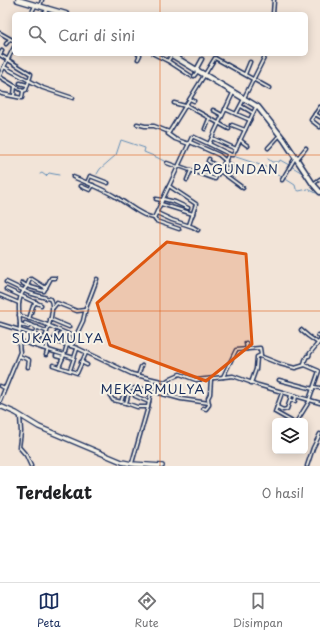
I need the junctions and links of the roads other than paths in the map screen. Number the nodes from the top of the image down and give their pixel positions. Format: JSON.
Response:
{"nodes":[{"id":1,"x":18,"y":0,"type":"edge"},
{"id":2,"x":42,"y":0,"type":"edge"},
{"id":3,"x":274,"y":0,"type":"edge"},
{"id":4,"x":24,"y":1,"type":"edge"},
{"id":5,"x":38,"y":6,"type":"junction"},
{"id":6,"x":48,"y":8,"type":"junction"},
{"id":7,"x":33,"y":12,"type":"edge"},
{"id":8,"x":45,"y":12,"type":"edge"},
{"id":9,"x":60,"y":12,"type":"edge"},
{"id":10,"x":273,"y":12,"type":"edge"},
{"id":11,"x":0,"y":33,"type":"edge"},
{"id":12,"x":10,"y":39,"type":"joint"},
{"id":13,"x":6,"y":44,"type":"dead end"},
{"id":14,"x":2,"y":50,"type":"dead end"},
{"id":15,"x":12,"y":51,"type":"edge"},
{"id":16,"x":0,"y":55,"type":"edge"},
{"id":17,"x":140,"y":56,"type":"edge"},
{"id":18,"x":158,"y":56,"type":"edge"},
{"id":19,"x":170,"y":56,"type":"edge"},
{"id":20,"x":173,"y":56,"type":"edge"},
{"id":21,"x":265,"y":56,"type":"edge"},
{"id":22,"x":215,"y":58,"type":"joint"},
{"id":23,"x":138,"y":59,"type":"dead end"},
{"id":24,"x":202,"y":59,"type":"dead end"},
{"id":25,"x":8,"y":60,"type":"junction"},
{"id":26,"x":168,"y":61,"type":"junction"},
{"id":27,"x":250,"y":62,"type":"dead end"},
{"id":28,"x":4,"y":67,"type":"junction"},
{"id":29,"x":197,"y":70,"type":"junction"},
{"id":30,"x":28,"y":72,"type":"junction"},
{"id":31,"x":245,"y":74,"type":"junction"},
{"id":32,"x":26,"y":75,"type":"dead end"},
{"id":33,"x":204,"y":75,"type":"junction"},
{"id":34,"x":0,"y":76,"type":"edge"},
{"id":35,"x":191,"y":76,"type":"dead end"},
{"id":36,"x":194,"y":76,"type":"dead end"},
{"id":37,"x":254,"y":78,"type":"junction"},
{"id":38,"x":7,"y":81,"type":"junction"},
{"id":39,"x":29,"y":81,"type":"junction"},
{"id":40,"x":20,"y":83,"type":"dead end"},
{"id":41,"x":5,"y":84,"type":"dead end"},
{"id":42,"x":27,"y":85,"type":"junction"},
{"id":43,"x":15,"y":86,"type":"junction"},
{"id":44,"x":269,"y":88,"type":"dead end"},
{"id":45,"x":24,"y":91,"type":"junction"},
{"id":46,"x":0,"y":92,"type":"edge"},
{"id":47,"x":234,"y":92,"type":"junction"},
{"id":48,"x":14,"y":95,"type":"junction"},
{"id":49,"x":73,"y":98,"type":"dead end"},
{"id":50,"x":245,"y":98,"type":"junction"},
{"id":51,"x":190,"y":99,"type":"junction"},
{"id":52,"x":194,"y":101,"type":"dead end"},
{"id":53,"x":174,"y":103,"type":"dead end"},
{"id":54,"x":185,"y":106,"type":"junction"},
{"id":55,"x":240,"y":106,"type":"junction"},
{"id":56,"x":257,"y":106,"type":"junction"},
{"id":57,"x":320,"y":107,"type":"edge"},
{"id":58,"x":225,"y":109,"type":"junction"},
{"id":59,"x":213,"y":110,"type":"dead end"},
{"id":60,"x":319,"y":110,"type":"edge"},
{"id":61,"x":253,"y":113,"type":"junction"},
{"id":62,"x":236,"y":114,"type":"junction"},
{"id":63,"x":315,"y":114,"type":"junction"},
{"id":64,"x":222,"y":115,"type":"junction"},
{"id":65,"x":320,"y":117,"type":"edge"},
{"id":66,"x":210,"y":119,"type":"junction"},
{"id":67,"x":250,"y":120,"type":"junction"},
{"id":68,"x":137,"y":124,"type":"dead end"},
{"id":69,"x":218,"y":124,"type":"junction"},
{"id":70,"x":232,"y":125,"type":"dead end"},
{"id":71,"x":320,"y":125,"type":"edge"},
{"id":72,"x":205,"y":129,"type":"dead end"},
{"id":73,"x":229,"y":129,"type":"dead end"},
{"id":74,"x":245,"y":130,"type":"junction"},
{"id":75,"x":168,"y":132,"type":"junction"},
{"id":76,"x":280,"y":135,"type":"junction"},
{"id":77,"x":212,"y":138,"type":"junction"},
{"id":78,"x":199,"y":140,"type":"junction"},
{"id":79,"x":240,"y":140,"type":"junction"},
{"id":80,"x":189,"y":143,"type":"junction"},
{"id":81,"x":209,"y":144,"type":"junction"},
{"id":82,"x":197,"y":145,"type":"junction"},
{"id":83,"x":248,"y":146,"type":"dead end"},
{"id":84,"x":268,"y":148,"type":"dead end"},
{"id":85,"x":306,"y":148,"type":"dead end"},
{"id":86,"x":236,"y":149,"type":"junction"},
{"id":87,"x":229,"y":154,"type":"junction"},
{"id":88,"x":296,"y":158,"type":"junction"},
{"id":89,"x":209,"y":159,"type":"dead end"},
{"id":90,"x":225,"y":161,"type":"junction"},
{"id":91,"x":168,"y":163,"type":"dead end"},
{"id":92,"x":179,"y":166,"type":"junction"},
{"id":93,"x":232,"y":167,"type":"dead end"},
{"id":94,"x":221,"y":168,"type":"junction"},
{"id":95,"x":191,"y":170,"type":"junction"},
{"id":96,"x":232,"y":172,"type":"dead end"},
{"id":97,"x":73,"y":178,"type":"dead end"},
{"id":98,"x":320,"y":179,"type":"edge"},
{"id":99,"x":187,"y":180,"type":"dead end"},
{"id":100,"x":282,"y":180,"type":"dead end"},
{"id":101,"x":88,"y":183,"type":"junction"},
{"id":102,"x":108,"y":183,"type":"dead end"},
{"id":103,"x":313,"y":184,"type":"junction"},
{"id":104,"x":93,"y":185,"type":"junction"},
{"id":105,"x":81,"y":186,"type":"dead end"},
{"id":106,"x":169,"y":186,"type":"junction"},
{"id":107,"x":243,"y":188,"type":"dead end"},
{"id":108,"x":320,"y":192,"type":"edge"},
{"id":109,"x":156,"y":199,"type":"dead end"},
{"id":110,"x":163,"y":200,"type":"junction"},
{"id":111,"x":161,"y":204,"type":"junction"},
{"id":112,"x":188,"y":208,"type":"dead end"},
{"id":113,"x":157,"y":213,"type":"junction"},
{"id":114,"x":193,"y":214,"type":"junction"},
{"id":115,"x":154,"y":218,"type":"junction"},
{"id":116,"x":189,"y":225,"type":"junction"},
{"id":117,"x":179,"y":229,"type":"dead end"},
{"id":118,"x":198,"y":230,"type":"dead end"},
{"id":119,"x":55,"y":278,"type":"dead end"},
{"id":120,"x":98,"y":279,"type":"dead end"},
{"id":121,"x":6,"y":282,"type":"dead end"},
{"id":122,"x":22,"y":283,"type":"dead end"},
{"id":123,"x":27,"y":286,"type":"junction"},
{"id":124,"x":46,"y":288,"type":"junction"},
{"id":125,"x":6,"y":289,"type":"dead end"},
{"id":126,"x":24,"y":290,"type":"junction"},
{"id":127,"x":0,"y":295,"type":"edge"},
{"id":128,"x":21,"y":296,"type":"junction"},
{"id":129,"x":36,"y":302,"type":"junction"},
{"id":130,"x":19,"y":303,"type":"junction"},
{"id":131,"x":41,"y":305,"type":"dead end"},
{"id":132,"x":52,"y":309,"type":"junction"},
{"id":133,"x":85,"y":310,"type":"junction"},
{"id":134,"x":19,"y":315,"type":"junction"},
{"id":135,"x":29,"y":318,"type":"junction"},
{"id":136,"x":50,"y":319,"type":"junction"},
{"id":137,"x":0,"y":324,"type":"edge"},
{"id":138,"x":20,"y":324,"type":"junction"},
{"id":139,"x":30,"y":325,"type":"junction"},
{"id":140,"x":48,"y":325,"type":"junction"},
{"id":141,"x":37,"y":327,"type":"junction"},
{"id":142,"x":69,"y":327,"type":"dead end"},
{"id":143,"x":301,"y":330,"type":"dead end"},
{"id":144,"x":20,"y":331,"type":"junction"},
{"id":145,"x":46,"y":331,"type":"junction"},
{"id":146,"x":57,"y":333,"type":"dead end"},
{"id":147,"x":34,"y":336,"type":"junction"},
{"id":148,"x":39,"y":337,"type":"junction"},
{"id":149,"x":75,"y":337,"type":"junction"},
{"id":150,"x":44,"y":339,"type":"junction"},
{"id":151,"x":19,"y":341,"type":"junction"},
{"id":152,"x":54,"y":341,"type":"junction"},
{"id":153,"x":319,"y":342,"type":"edge"},
{"id":154,"x":246,"y":343,"type":"dead end"},
{"id":155,"x":67,"y":345,"type":"junction"},
{"id":156,"x":36,"y":346,"type":"junction"},
{"id":157,"x":71,"y":346,"type":"junction"},
{"id":158,"x":42,"y":348,"type":"junction"},
{"id":159,"x":77,"y":348,"type":"junction"},
{"id":160,"x":47,"y":349,"type":"junction"},
{"id":161,"x":247,"y":349,"type":"junction"},
{"id":162,"x":86,"y":353,"type":"junction"},
{"id":163,"x":46,"y":355,"type":"dead end"},
{"id":164,"x":64,"y":355,"type":"junction"},
{"id":165,"x":18,"y":356,"type":"junction"},
{"id":166,"x":56,"y":356,"type":"dead end"},
{"id":167,"x":260,"y":356,"type":"junction"},
{"id":168,"x":63,"y":358,"type":"junction"},
{"id":169,"x":74,"y":358,"type":"junction"},
{"id":170,"x":81,"y":362,"type":"junction"},
{"id":171,"x":53,"y":365,"type":"dead end"},
{"id":172,"x":87,"y":365,"type":"dead end"},
{"id":173,"x":304,"y":365,"type":"junction"},
{"id":174,"x":142,"y":366,"type":"dead end"},
{"id":175,"x":28,"y":367,"type":"dead end"},
{"id":176,"x":59,"y":367,"type":"junction"},
{"id":177,"x":70,"y":370,"type":"junction"},
{"id":178,"x":319,"y":374,"type":"edge"},
{"id":179,"x":138,"y":376,"type":"junction"},
{"id":180,"x":223,"y":377,"type":"junction"},
{"id":181,"x":211,"y":379,"type":"junction"},
{"id":182,"x":153,"y":380,"type":"junction"},
{"id":183,"x":279,"y":380,"type":"dead end"},
{"id":184,"x":251,"y":383,"type":"junction"},
{"id":185,"x":0,"y":386,"type":"edge"},
{"id":186,"x":5,"y":388,"type":"junction"},
{"id":187,"x":127,"y":388,"type":"dead end"},
{"id":188,"x":314,"y":388,"type":"junction"},
{"id":189,"x":320,"y":388,"type":"edge"},
{"id":190,"x":130,"y":389,"type":"junction"},
{"id":191,"x":151,"y":391,"type":"junction"},
{"id":192,"x":124,"y":392,"type":"dead end"},
{"id":193,"x":282,"y":392,"type":"junction"},
{"id":194,"x":291,"y":395,"type":"junction"},
{"id":195,"x":135,"y":396,"type":"dead end"},
{"id":196,"x":296,"y":396,"type":"junction"},
{"id":197,"x":111,"y":397,"type":"dead end"},
{"id":198,"x":290,"y":400,"type":"junction"},
{"id":199,"x":310,"y":400,"type":"junction"},
{"id":200,"x":0,"y":401,"type":"edge"},
{"id":201,"x":121,"y":402,"type":"junction"},
{"id":202,"x":149,"y":402,"type":"junction"},
{"id":203,"x":126,"y":403,"type":"junction"},
{"id":204,"x":209,"y":403,"type":"junction"},
{"id":205,"x":320,"y":403,"type":"edge"},
{"id":206,"x":0,"y":406,"type":"edge"},
{"id":207,"x":148,"y":407,"type":"junction"},
{"id":208,"x":277,"y":407,"type":"junction"},
{"id":209,"x":203,"y":408,"type":"dead end"},
{"id":210,"x":20,"y":415,"type":"junction"},
{"id":211,"x":286,"y":418,"type":"edge"},
{"id":212,"x":299,"y":418,"type":"edge"},
{"id":213,"x":320,"y":434,"type":"edge"},
{"id":214,"x":132,"y":464,"type":"junction"},
{"id":215,"x":31,"y":466,"type":"edge"},
{"id":216,"x":162,"y":466,"type":"edge"},
{"id":217,"x":307,"y":466,"type":"edge"}],
"edges":[{"from":1,"to":4,"type":"main road"},
{"from":2,"to":5,"type":"street"},
{"from":3,"to":10,"type":"street"},
{"from":4,"to":5,"type":"main road"},
{"from":5,"to":6,"type":"main road"},
{"from":5,"to":7,"type":"street"},
{"from":6,"to":8,"type":"street"},
{"from":6,"to":9,"type":"main road"},
{"from":11,"to":12,"type":"street"},
{"from":12,"to":13,"type":"street"},
{"from":14,"to":16,"type":"street"},
{"from":15,"to":25,"type":"street"},
{"from":16,"to":25,"type":"street"},
{"from":17,"to":23,"type":"street"},
{"from":18,"to":26,"type":"street"},
{"from":19,"to":26,"type":"street"},
{"from":20,"to":29,"type":"main road"},
{"from":21,"to":37,"type":"street"},
{"from":22,"to":31,"type":"street"},
{"from":22,"to":33,"type":"street"},
{"from":24,"to":29,"type":"street"},
{"from":25,"to":28,"type":"street"},
{"from":25,"to":30,"type":"street"},
{"from":26,"to":35,"type":"street"},
{"from":27,"to":31,"type":"street"},
{"from":28,"to":34,"type":"street"},
{"from":28,"to":39,"type":"street"},
{"from":29,"to":33,"type":"main road"},
{"from":29,"to":36,"type":"street"},
{"from":30,"to":32,"type":"street"},
{"from":30,"to":39,"type":"street"},
{"from":31,"to":37,"type":"street"},
{"from":33,"to":47,"type":"main road"},
{"from":33,"to":51,"type":"street"},
{"from":34,"to":38,"type":"street"},
{"from":37,"to":44,"type":"street"},
{"from":37,"to":50,"type":"street"},
{"from":38,"to":41,"type":"street"},
{"from":38,"to":43,"type":"street"},
{"from":39,"to":42,"type":"street"},
{"from":39,"to":49,"type":"street"},
{"from":40,"to":42,"type":"street"},
{"from":42,"to":45,"type":"street"},
{"from":43,"to":45,"type":"street"},
{"from":43,"to":48,"type":"street"},
{"from":45,"to":48,"type":"street"},
{"from":46,"to":48,"type":"street"},
{"from":47,"to":50,"type":"main road"},
{"from":47,"to":58,"type":"street"},
{"from":50,"to":55,"type":"street"},
{"from":50,"to":56,"type":"main road"},
{"from":51,"to":52,"type":"street"},
{"from":51,"to":54,"type":"street"},
{"from":53,"to":54,"type":"street"},
{"from":54,"to":66,"type":"street"},
{"from":54,"to":75,"type":"street"},
{"from":55,"to":61,"type":"street"},
{"from":55,"to":62,"type":"street"},
{"from":56,"to":61,"type":"street"},
{"from":56,"to":76,"type":"main road"},
{"from":57,"to":60,"type":"street"},
{"from":58,"to":62,"type":"street"},
{"from":58,"to":64,"type":"street"},
{"from":59,"to":64,"type":"street"},
{"from":60,"to":63,"type":"street"},
{"from":61,"to":67,"type":"street"},
{"from":62,"to":67,"type":"street"},
{"from":63,"to":65,"type":"street"},
{"from":63,"to":71,"type":"street"},
{"from":64,"to":69,"type":"street"},
{"from":66,"to":69,"type":"street"},
{"from":66,"to":72,"type":"street"},
{"from":67,"to":74,"type":"street"},
{"from":68,"to":75,"type":"street"},
{"from":69,"to":73,"type":"street"},
{"from":69,"to":77,"type":"street"},
{"from":70,"to":74,"type":"street"},
{"from":74,"to":79,"type":"street"},
{"from":75,"to":80,"type":"street"},
{"from":76,"to":84,"type":"street"},
{"from":76,"to":88,"type":"main road"},
{"from":77,"to":81,"type":"street"},
{"from":77,"to":86,"type":"street"},
{"from":78,"to":80,"type":"street"},
{"from":78,"to":81,"type":"street"},
{"from":78,"to":82,"type":"street"},
{"from":79,"to":83,"type":"street"},
{"from":79,"to":86,"type":"street"},
{"from":80,"to":82,"type":"street"},
{"from":80,"to":92,"type":"street"},
{"from":81,"to":87,"type":"street"},
{"from":82,"to":90,"type":"street"},
{"from":85,"to":88,"type":"street"},
{"from":86,"to":87,"type":"street"},
{"from":87,"to":90,"type":"street"},
{"from":88,"to":100,"type":"street"},
{"from":88,"to":103,"type":"main road"},
{"from":89,"to":94,"type":"street"},
{"from":90,"to":93,"type":"street"},
{"from":90,"to":94,"type":"street"},
{"from":91,"to":92,"type":"street"},
{"from":92,"to":95,"type":"street"},
{"from":92,"to":106,"type":"street"},
{"from":94,"to":95,"type":"street"},
{"from":94,"to":96,"type":"street"},
{"from":94,"to":107,"type":"street"},
{"from":95,"to":99,"type":"street"},
{"from":97,"to":101,"type":"street"},
{"from":98,"to":103,"type":"street"},
{"from":101,"to":102,"type":"street"},
{"from":101,"to":104,"type":"street"},
{"from":103,"to":108,"type":"main road"},
{"from":104,"to":105,"type":"street"},
{"from":104,"to":115,"type":"street"},
{"from":106,"to":110,"type":"street"},
{"from":106,"to":114,"type":"street"},
{"from":109,"to":110,"type":"street"},
{"from":110,"to":111,"type":"street"},
{"from":110,"to":112,"type":"street"},
{"from":111,"to":113,"type":"street"},
{"from":111,"to":114,"type":"street"},
{"from":113,"to":115,"type":"street"},
{"from":113,"to":116,"type":"street"},
{"from":114,"to":116,"type":"street"},
{"from":115,"to":117,"type":"street"},
{"from":116,"to":118,"type":"street"},
{"from":119,"to":124,"type":"street"},
{"from":120,"to":133,"type":"street"},
{"from":121,"to":126,"type":"street"},
{"from":122,"to":123,"type":"street"},
{"from":123,"to":124,"type":"street"},
{"from":123,"to":124,"type":"street"},
{"from":123,"to":126,"type":"street"},
{"from":125,"to":128,"type":"street"},
{"from":126,"to":128,"type":"street"},
{"from":126,"to":132,"type":"street"},
{"from":127,"to":130,"type":"street"},
{"from":128,"to":129,"type":"street"},
{"from":128,"to":130,"type":"street"},
{"from":129,"to":131,"type":"street"},
{"from":129,"to":135,"type":"street"},
{"from":130,"to":134,"type":"street"},
{"from":132,"to":133,"type":"street"},
{"from":132,"to":136,"type":"street"},
{"from":133,"to":149,"type":"street"},
{"from":134,"to":135,"type":"street"},
{"from":134,"to":138,"type":"street"},
{"from":135,"to":139,"type":"street"},
{"from":135,"to":140,"type":"street"},
{"from":136,"to":140,"type":"street"},
{"from":136,"to":142,"type":"street"},
{"from":137,"to":144,"type":"street"},
{"from":138,"to":139,"type":"street"},
{"from":138,"to":144,"type":"street"},
{"from":139,"to":141,"type":"street"},
{"from":140,"to":145,"type":"street"},
{"from":140,"to":149,"type":"street"},
{"from":141,"to":145,"type":"street"},
{"from":141,"to":147,"type":"street"},
{"from":143,"to":153,"type":"street"},
{"from":144,"to":147,"type":"street"},
{"from":144,"to":151,"type":"street"},
{"from":145,"to":150,"type":"street"},
{"from":146,"to":152,"type":"street"},
{"from":147,"to":148,"type":"street"},
{"from":148,"to":150,"type":"street"},
{"from":148,"to":156,"type":"street"},
{"from":149,"to":157,"type":"street"},
{"from":150,"to":152,"type":"street"},
{"from":150,"to":158,"type":"street"},
{"from":150,"to":160,"type":"street"},
{"from":151,"to":156,"type":"street"},
{"from":151,"to":165,"type":"street"},
{"from":152,"to":155,"type":"street"},
{"from":153,"to":173,"type":"street"},
{"from":154,"to":161,"type":"street"},
{"from":155,"to":157,"type":"street"},
{"from":155,"to":164,"type":"street"},
{"from":156,"to":158,"type":"street"},
{"from":157,"to":159,"type":"street"},
{"from":158,"to":160,"type":"street"},
{"from":159,"to":162,"type":"street"},
{"from":159,"to":169,"type":"street"},
{"from":160,"to":163,"type":"street"},
{"from":160,"to":164,"type":"street"},
{"from":161,"to":167,"type":"street"},
{"from":161,"to":180,"type":"street"},
{"from":162,"to":170,"type":"street"},
{"from":162,"to":179,"type":"street"},
{"from":164,"to":168,"type":"street"},
{"from":164,"to":169,"type":"street"},
{"from":165,"to":175,"type":"street"},
{"from":165,"to":186,"type":"street"},
{"from":166,"to":168,"type":"street"},
{"from":167,"to":173,"type":"street"},
{"from":167,"to":184,"type":"street"},
{"from":168,"to":176,"type":"street"},
{"from":169,"to":177,"type":"street"},
{"from":170,"to":172,"type":"street"},
{"from":170,"to":177,"type":"street"},
{"from":171,"to":176,"type":"street"},
{"from":173,"to":178,"type":"street"},
{"from":174,"to":179,"type":"street"},
{"from":176,"to":177,"type":"street"},
{"from":178,"to":188,"type":"street"},
{"from":179,"to":182,"type":"street"},
{"from":180,"to":181,"type":"street"},
{"from":180,"to":184,"type":"street"},
{"from":181,"to":182,"type":"street"},
{"from":181,"to":204,"type":"street"},
{"from":182,"to":191,"type":"street"},
{"from":183,"to":188,"type":"street"},
{"from":184,"to":193,"type":"street"},
{"from":185,"to":186,"type":"street"},
{"from":186,"to":200,"type":"street"},
{"from":187,"to":190,"type":"street"},
{"from":188,"to":189,"type":"street"},
{"from":188,"to":199,"type":"street"},
{"from":190,"to":191,"type":"street"},
{"from":190,"to":203,"type":"street"},
{"from":191,"to":202,"type":"street"},
{"from":191,"to":204,"type":"street"},
{"from":192,"to":201,"type":"street"},
{"from":193,"to":194,"type":"street"},
{"from":193,"to":208,"type":"street"},
{"from":194,"to":196,"type":"street"},
{"from":194,"to":198,"type":"street"},
{"from":195,"to":202,"type":"street"},
{"from":196,"to":198,"type":"street"},
{"from":196,"to":199,"type":"street"},
{"from":197,"to":201,"type":"street"},
{"from":198,"to":208,"type":"street"},
{"from":199,"to":205,"type":"street"},
{"from":199,"to":212,"type":"street"},
{"from":201,"to":203,"type":"street"},
{"from":202,"to":207,"type":"street"},
{"from":203,"to":207,"type":"street"},
{"from":204,"to":209,"type":"street"},
{"from":206,"to":210,"type":"main road"},
{"from":207,"to":214,"type":"street"},
{"from":208,"to":211,"type":"street"},
{"from":210,"to":214,"type":"main road"},
{"from":210,"to":215,"type":"street"},
{"from":213,"to":217,"type":"street"},
{"from":214,"to":216,"type":"main road"}]}
